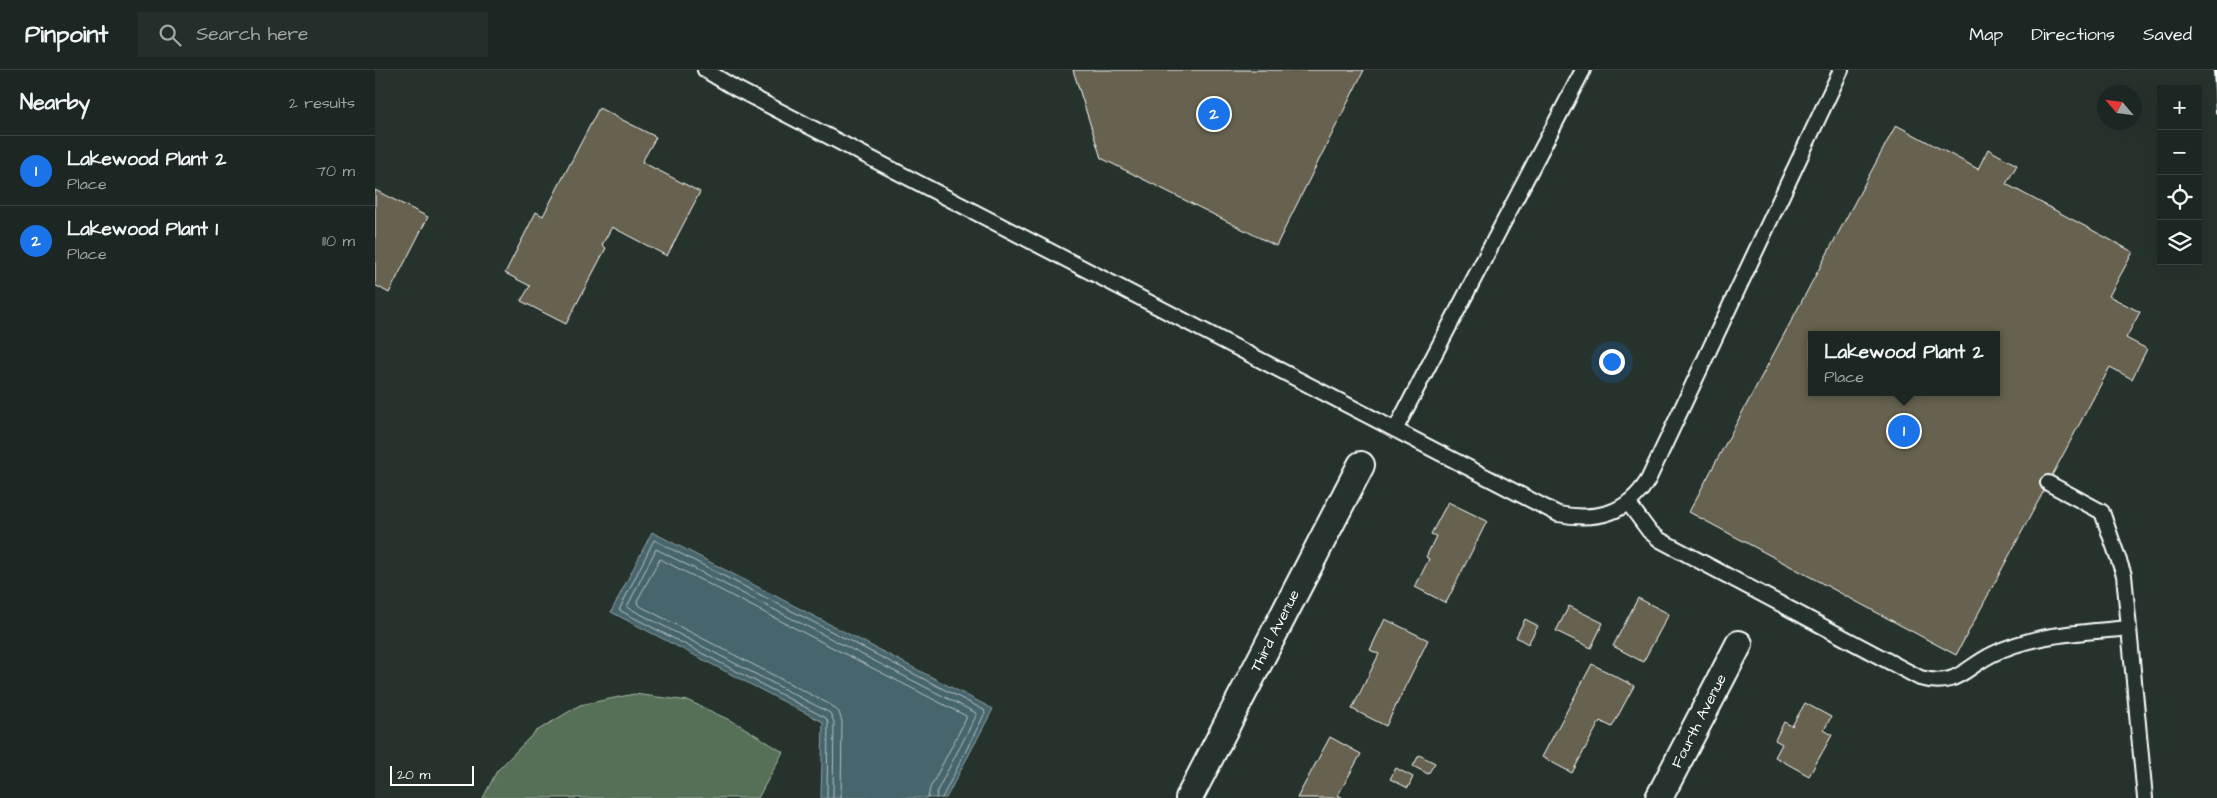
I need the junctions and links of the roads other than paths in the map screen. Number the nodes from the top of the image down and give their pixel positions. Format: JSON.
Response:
{"nodes":[{"id":1,"x":705,"y":70,"type":"edge"},
{"id":2,"x":1583,"y":70,"type":"edge"},
{"id":3,"x":1838,"y":71,"type":"edge"},
{"id":4,"x":1395,"y":430,"type":"junction"},
{"id":5,"x":1361,"y":464,"type":"dead end"},
{"id":6,"x":2048,"y":484,"type":"dead end"},
{"id":7,"x":1629,"y":504,"type":"junction"},
{"id":8,"x":2129,"y":628,"type":"junction"},
{"id":9,"x":1739,"y":644,"type":"dead end"},
{"id":10,"x":1189,"y":798,"type":"edge"},
{"id":11,"x":1659,"y":798,"type":"edge"},
{"id":12,"x":2145,"y":798,"type":"edge"}],
"edges":[{"from":1,"to":4,"type":"lane"},
{"from":2,"to":4,"type":"lane"},
{"from":3,"to":7,"type":"lane"},
{"from":4,"to":7,"type":"lane"},
{"from":5,"to":10,"type":"street","name":"Third Avenue"},
{"from":6,"to":8,"type":"lane"},
{"from":7,"to":8,"type":"lane"},
{"from":8,"to":12,"type":"lane"},
{"from":9,"to":11,"type":"street","name":"Fourth Avenue"}]}
